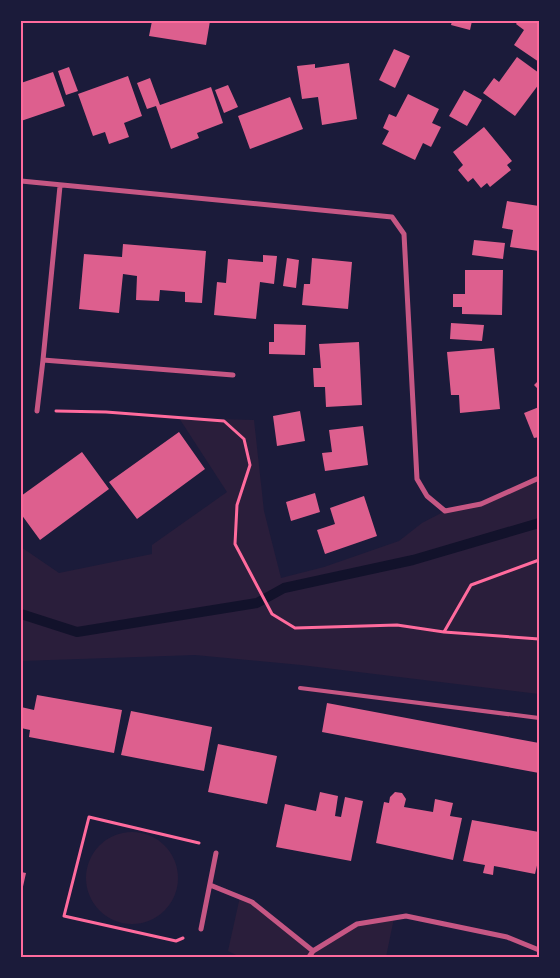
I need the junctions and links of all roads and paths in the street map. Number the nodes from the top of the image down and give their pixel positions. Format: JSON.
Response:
{"nodes":[{"id":1,"x":21,"y":181,"type":"edge"},
{"id":2,"x":60,"y":186,"type":"junction"},
{"id":3,"x":43,"y":360,"type":"junction"},
{"id":4,"x":233,"y":375,"type":"dead end"},
{"id":5,"x":37,"y":411,"type":"joint"},
{"id":6,"x":539,"y":478,"type":"edge"},
{"id":7,"x":539,"y":560,"type":"edge"},
{"id":8,"x":444,"y":632,"type":"junction"},
{"id":9,"x":539,"y":639,"type":"edge"},
{"id":10,"x":300,"y":688,"type":"dead end"},
{"id":11,"x":539,"y":718,"type":"edge"},
{"id":12,"x":216,"y":853,"type":"joint"},
{"id":13,"x":210,"y":885,"type":"junction"},
{"id":14,"x":201,"y":929,"type":"joint"},
{"id":15,"x":539,"y":950,"type":"edge"},
{"id":16,"x":313,"y":951,"type":"junction"},
{"id":17,"x":310,"y":957,"type":"edge"}],
"edges":[{"from":1,"to":2,"type":"street"},
{"from":2,"to":3,"type":"street"},
{"from":2,"to":6,"type":"street"},
{"from":3,"to":4,"type":"street"},
{"from":3,"to":5,"type":"street"},
{"from":5,"to":8,"type":"path"},
{"from":7,"to":8,"type":"path"},
{"from":8,"to":9,"type":"path"},
{"from":10,"to":11,"type":"lane"},
{"from":12,"to":13,"type":"street"},
{"from":12,"to":14,"type":"path"},
{"from":13,"to":14,"type":"street"},
{"from":13,"to":16,"type":"street"},
{"from":15,"to":16,"type":"street"},
{"from":16,"to":17,"type":"street"}]}
